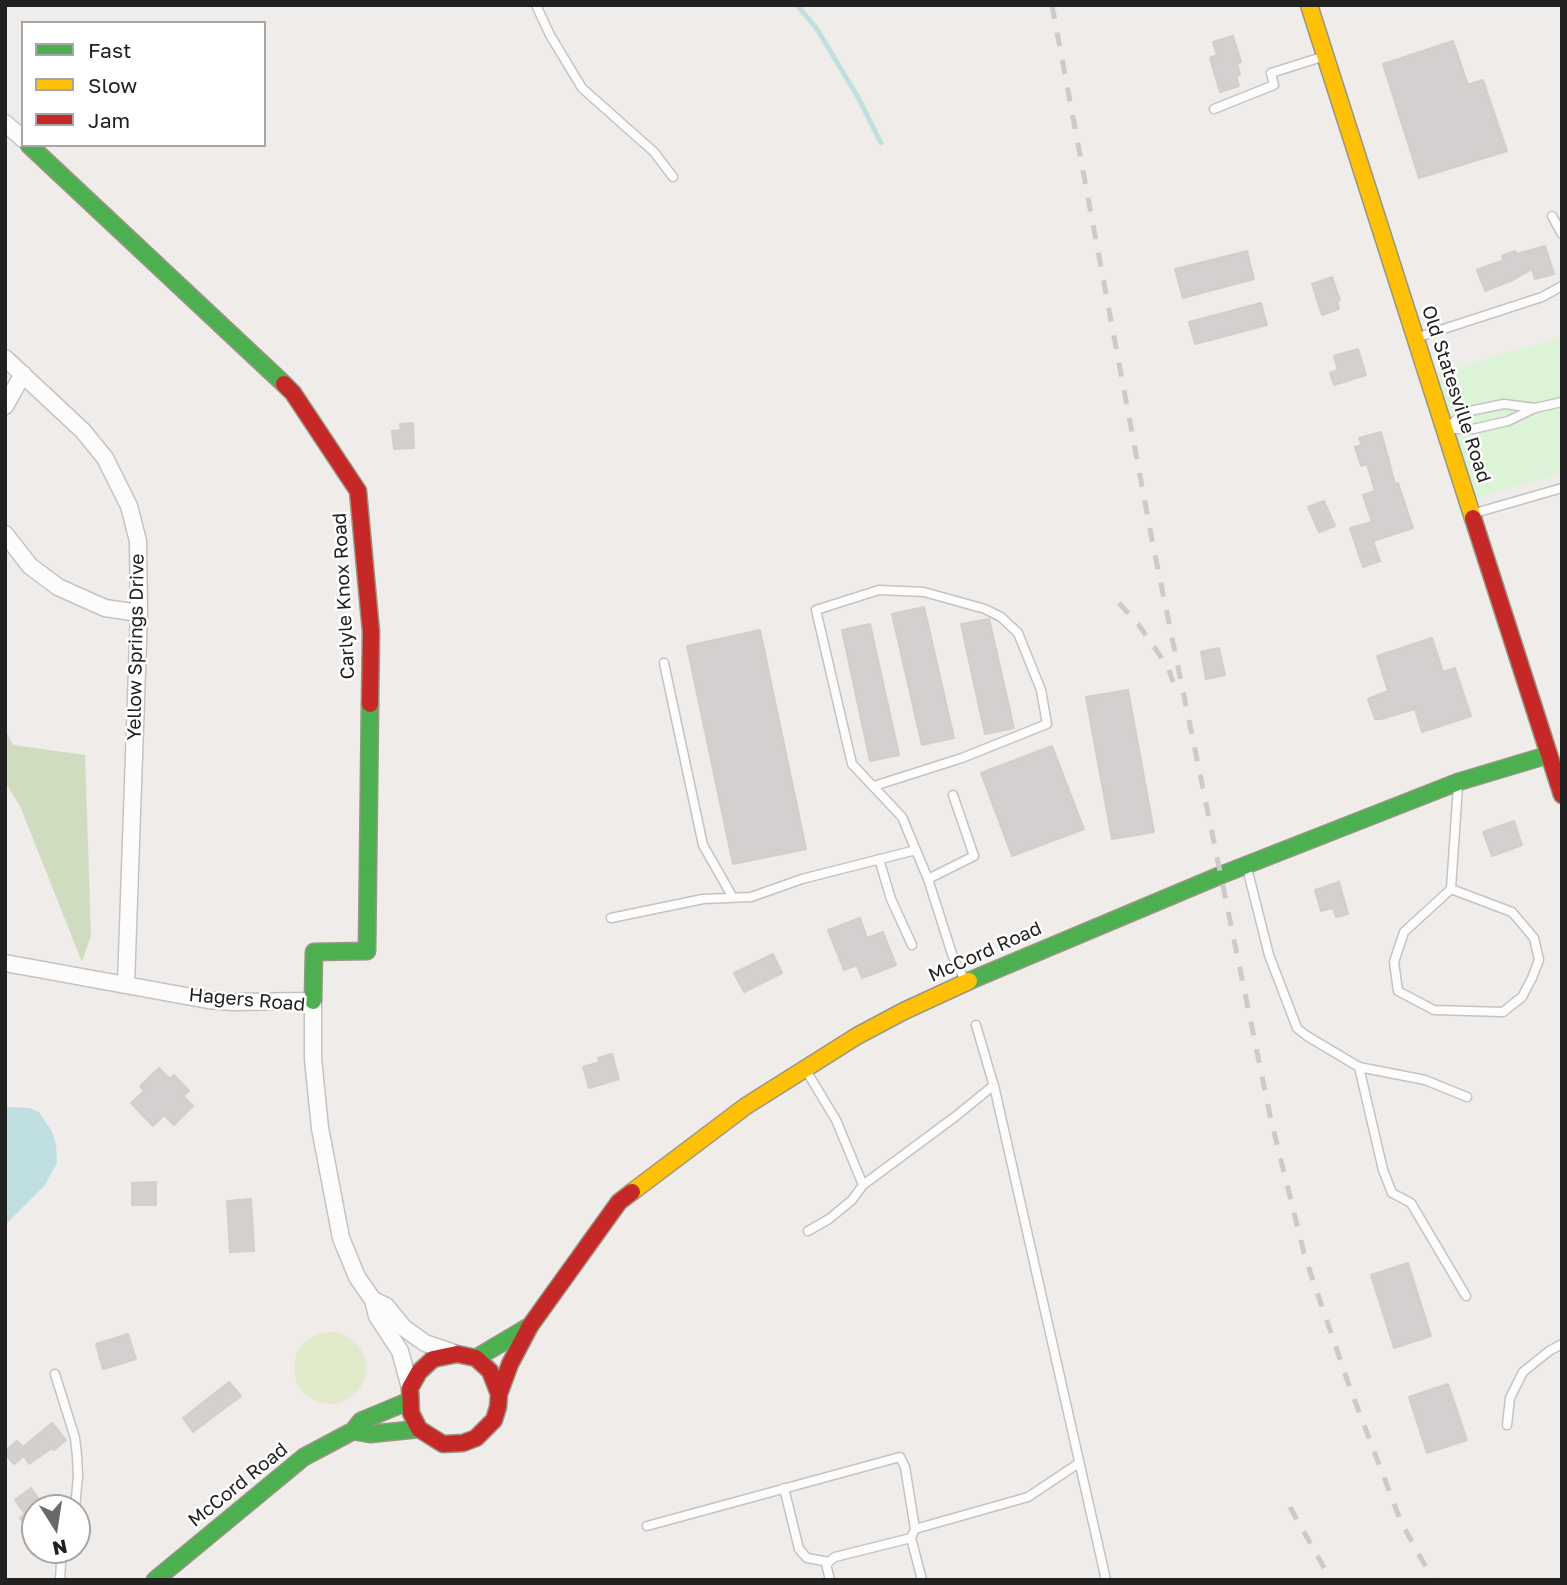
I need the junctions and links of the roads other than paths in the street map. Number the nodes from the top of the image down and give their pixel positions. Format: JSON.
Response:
{"nodes":[{"id":1,"x":536,"y":5,"type":"edge"},
{"id":2,"x":1308,"y":5,"type":"edge"},
{"id":3,"x":1325,"y":56,"type":"junction"},
{"id":4,"x":1214,"y":109,"type":"dead end"},
{"id":5,"x":5,"y":123,"type":"edge"},
{"id":6,"x":21,"y":137,"type":"edge"},
{"id":7,"x":31,"y":147,"type":"edge"},
{"id":8,"x":673,"y":177,"type":"dead end"},
{"id":9,"x":1552,"y":216,"type":"dead end"},
{"id":10,"x":1562,"y":234,"type":"edge"},
{"id":11,"x":1562,"y":286,"type":"edge"},
{"id":12,"x":1416,"y":338,"type":"junction"},
{"id":13,"x":5,"y":358,"type":"edge"},
{"id":14,"x":23,"y":374,"type":"junction"},
{"id":15,"x":1562,"y":402,"type":"edge"},
{"id":16,"x":5,"y":406,"type":"edge"},
{"id":17,"x":1535,"y":408,"type":"junction"},
{"id":18,"x":1445,"y":429,"type":"junction"},
{"id":19,"x":1562,"y":488,"type":"edge"},
{"id":20,"x":1472,"y":513,"type":"junction"},
{"id":21,"x":5,"y":534,"type":"edge"},
{"id":22,"x":139,"y":613,"type":"junction"},
{"id":23,"x":664,"y":663,"type":"dead end"},
{"id":24,"x":1555,"y":753,"type":"edge"},
{"id":25,"x":1458,"y":782,"type":"junction"},
{"id":26,"x":874,"y":786,"type":"junction"},
{"id":27,"x":953,"y":795,"type":"dead end"},
{"id":28,"x":1562,"y":795,"type":"edge"},
{"id":29,"x":916,"y":850,"type":"junction"},
{"id":30,"x":879,"y":859,"type":"junction"},
{"id":31,"x":1246,"y":865,"type":"junction"},
{"id":32,"x":928,"y":879,"type":"junction"},
{"id":33,"x":1451,"y":889,"type":"junction"},
{"id":34,"x":732,"y":896,"type":"junction"},
{"id":35,"x":611,"y":918,"type":"dead end"},
{"id":36,"x":912,"y":945,"type":"dead end"},
{"id":37,"x":5,"y":963,"type":"edge"},
{"id":38,"x":967,"y":982,"type":"junction"},
{"id":39,"x":126,"y":984,"type":"junction"},
{"id":40,"x":313,"y":1001,"type":"junction"},
{"id":41,"x":976,"y":1025,"type":"dead end"},
{"id":42,"x":1359,"y":1067,"type":"junction"},
{"id":43,"x":805,"y":1069,"type":"junction"},
{"id":44,"x":994,"y":1085,"type":"junction"},
{"id":45,"x":1467,"y":1097,"type":"dead end"},
{"id":46,"x":863,"y":1185,"type":"junction"},
{"id":47,"x":808,"y":1231,"type":"dead end"},
{"id":48,"x":1466,"y":1296,"type":"dead end"},
{"id":49,"x":373,"y":1300,"type":"junction"},
{"id":50,"x":530,"y":1326,"type":"junction"},
{"id":51,"x":1562,"y":1344,"type":"edge"},
{"id":52,"x":457,"y":1354,"type":"junction"},
{"id":53,"x":476,"y":1358,"type":"junction"},
{"id":54,"x":55,"y":1374,"type":"dead end"},
{"id":55,"x":410,"y":1394,"type":"junction"},
{"id":56,"x":499,"y":1394,"type":"junction"},
{"id":57,"x":1507,"y":1425,"type":"dead end"},
{"id":58,"x":419,"y":1429,"type":"junction"},
{"id":59,"x":353,"y":1431,"type":"junction"},
{"id":60,"x":1079,"y":1463,"type":"junction"},
{"id":61,"x":784,"y":1488,"type":"junction"},
{"id":62,"x":76,"y":1494,"type":"edge"},
{"id":63,"x":647,"y":1526,"type":"dead end"},
{"id":64,"x":915,"y":1529,"type":"junction"},
{"id":65,"x":911,"y":1538,"type":"junction"},
{"id":66,"x":829,"y":1562,"type":"junction"},
{"id":67,"x":155,"y":1580,"type":"edge"},
{"id":68,"x":830,"y":1580,"type":"edge"},
{"id":69,"x":922,"y":1580,"type":"edge"},
{"id":70,"x":1106,"y":1580,"type":"edge"}],
"edges":[{"from":1,"to":8,"type":"lane"},
{"from":2,"to":3,"type":"street","name":"Old Statesville Road"},
{"from":3,"to":4,"type":"lane"},
{"from":3,"to":12,"type":"street","name":"Old Statesville Road"},
{"from":5,"to":6,"type":"street"},
{"from":7,"to":40,"type":"street","name":"Carlyle Knox Road"},
{"from":9,"to":10,"type":"lane"},
{"from":11,"to":12,"type":"lane"},
{"from":12,"to":18,"type":"street","name":"Old Statesville Road"},
{"from":13,"to":14,"type":"street","name":"Yellow Springs Drive"},
{"from":14,"to":16,"type":"street"},
{"from":14,"to":22,"type":"street","name":"Yellow Springs Drive"},
{"from":15,"to":17,"type":"lane"},
{"from":17,"to":18,"type":"lane"},
{"from":17,"to":18,"type":"lane"},
{"from":18,"to":20,"type":"street","name":"Old Statesville Road"},
{"from":19,"to":20,"type":"lane"},
{"from":20,"to":24,"type":"street","name":"Old Statesville Road"},
{"from":21,"to":22,"type":"street"},
{"from":22,"to":39,"type":"street","name":"Yellow Springs Drive"},
{"from":23,"to":34,"type":"lane"},
{"from":24,"to":25,"type":"street","name":"McCord Road"},
{"from":24,"to":28,"type":"street","name":"Old Statesville Road"},
{"from":25,"to":31,"type":"street","name":"McCord Road"},
{"from":25,"to":33,"type":"lane"},
{"from":26,"to":26,"type":"lane"},
{"from":26,"to":29,"type":"lane"},
{"from":27,"to":32,"type":"lane"},
{"from":29,"to":30,"type":"lane"},
{"from":29,"to":32,"type":"lane"},
{"from":30,"to":34,"type":"lane"},
{"from":30,"to":36,"type":"lane"},
{"from":31,"to":38,"type":"street","name":"McCord Road"},
{"from":31,"to":42,"type":"lane"},
{"from":32,"to":38,"type":"lane"},
{"from":33,"to":33,"type":"lane"},
{"from":34,"to":35,"type":"lane"},
{"from":37,"to":39,"type":"street","name":"Hagers Road"},
{"from":38,"to":43,"type":"street","name":"McCord Road"},
{"from":39,"to":40,"type":"street","name":"Hagers Road"},
{"from":40,"to":49,"type":"street","name":"Hagers Road"},
{"from":41,"to":44,"type":"lane"},
{"from":42,"to":45,"type":"lane"},
{"from":42,"to":48,"type":"lane"},
{"from":43,"to":46,"type":"lane"},
{"from":43,"to":50,"type":"street","name":"McCord Road"},
{"from":44,"to":46,"type":"lane"},
{"from":44,"to":60,"type":"lane"},
{"from":46,"to":47,"type":"lane"},
{"from":49,"to":52,"type":"street","name":"Hagers Road"},
{"from":49,"to":55,"type":"street","name":"Hagers Road"},
{"from":50,"to":53,"type":"street","name":"McCord Road"},
{"from":50,"to":56,"type":"street","name":"McCord Road"},
{"from":51,"to":57,"type":"lane"},
{"from":52,"to":53,"type":"street"},
{"from":52,"to":55,"type":"street","name":"McCord Road"},
{"from":53,"to":56,"type":"street"},
{"from":54,"to":62,"type":"lane"},
{"from":55,"to":58,"type":"street"},
{"from":55,"to":59,"type":"street","name":"McCord Road"},
{"from":56,"to":58,"type":"street","name":"McCord Road"},
{"from":58,"to":59,"type":"street","name":"McCord Road"},
{"from":59,"to":67,"type":"street","name":"McCord Road"},
{"from":60,"to":64,"type":"lane"},
{"from":60,"to":70,"type":"lane"},
{"from":61,"to":63,"type":"lane"},
{"from":61,"to":64,"type":"lane"},
{"from":61,"to":66,"type":"lane"},
{"from":64,"to":65,"type":"lane"},
{"from":65,"to":66,"type":"lane"},
{"from":65,"to":69,"type":"lane"},
{"from":66,"to":68,"type":"lane"}]}
